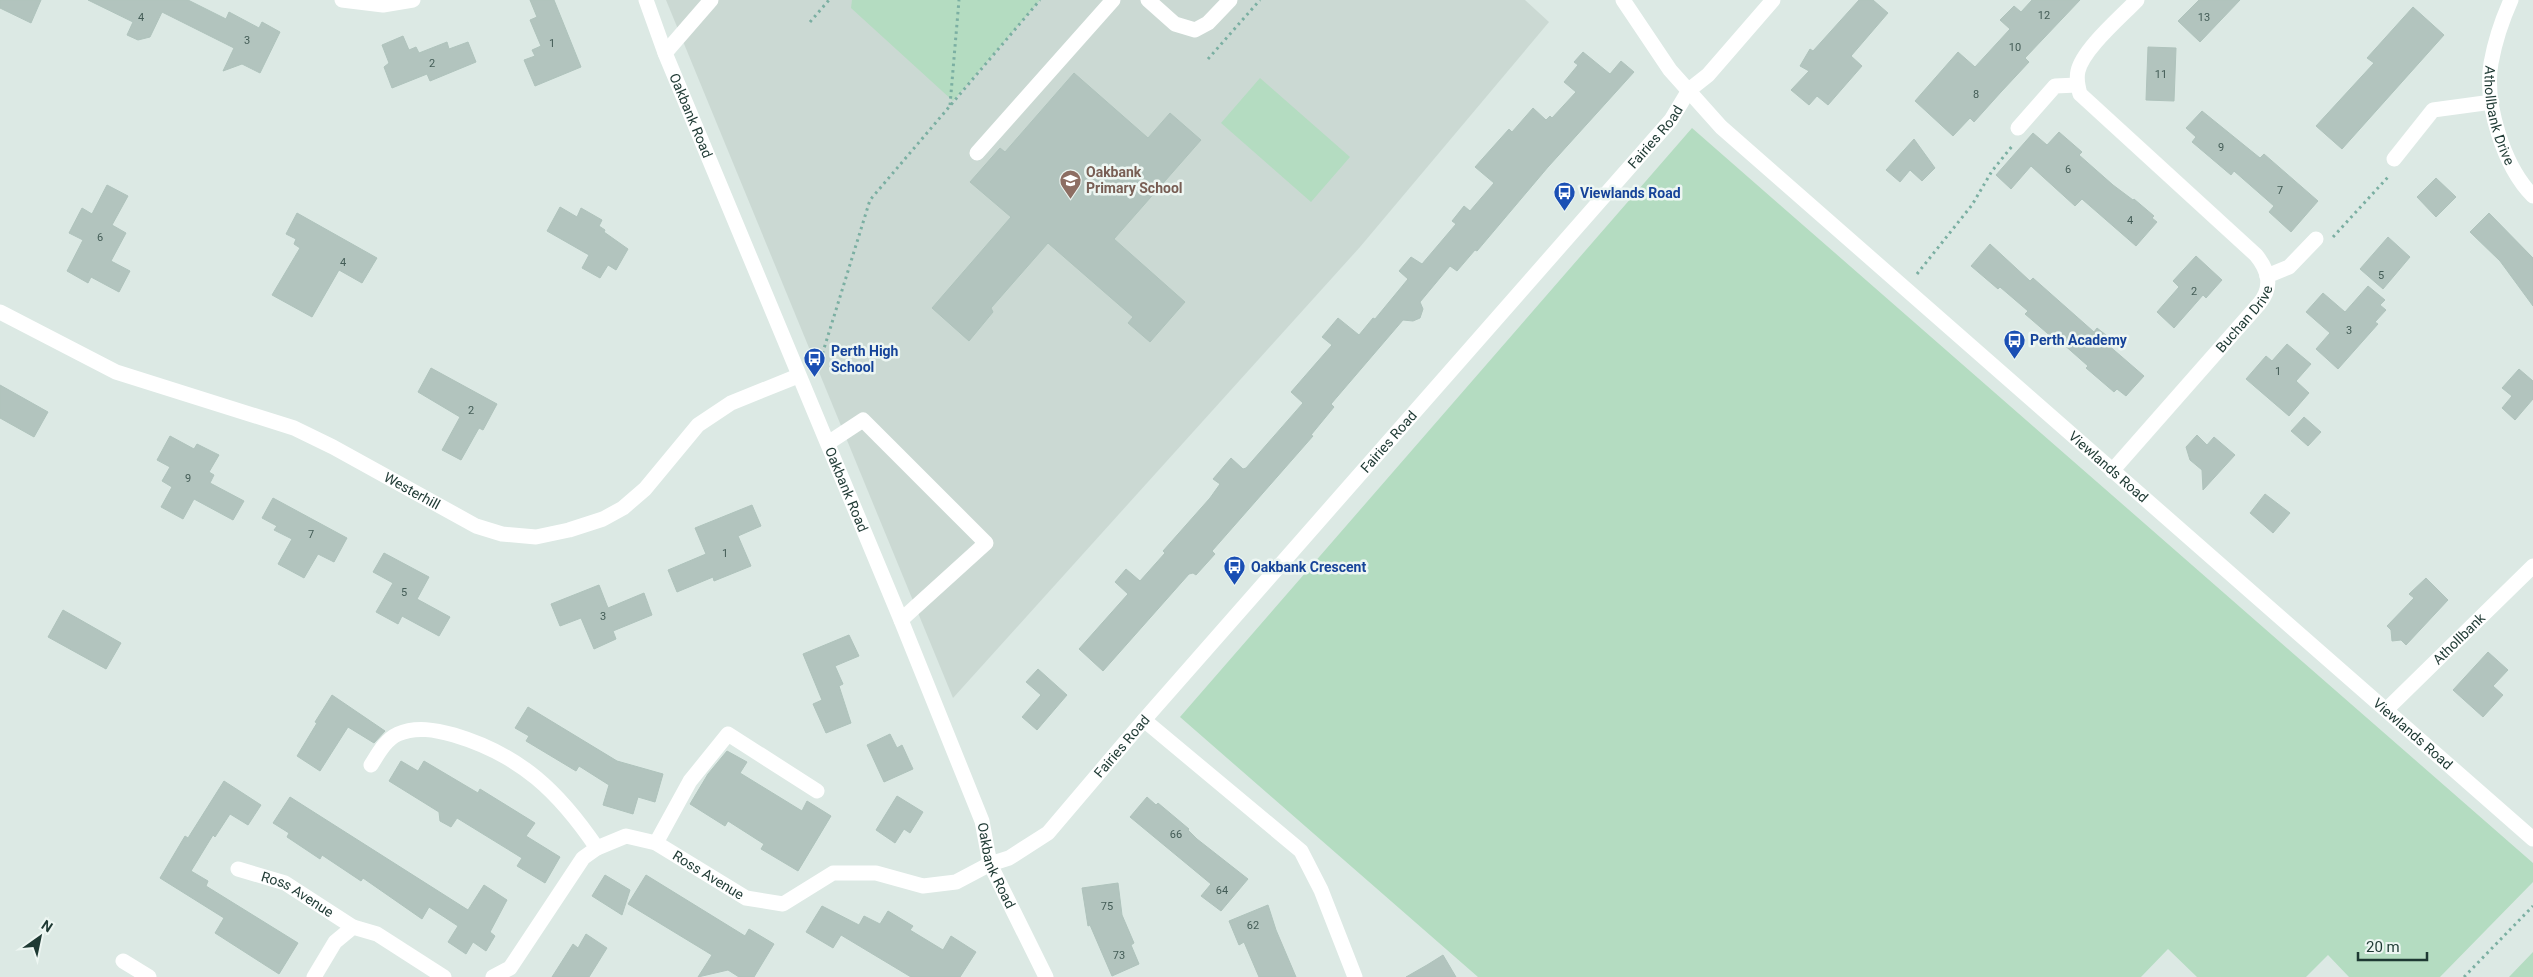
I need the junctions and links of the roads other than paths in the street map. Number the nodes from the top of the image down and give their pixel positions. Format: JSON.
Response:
{"nodes":[{"id":1,"x":342,"y":0,"type":"edge"},
{"id":2,"x":413,"y":0,"type":"edge"},
{"id":3,"x":646,"y":0,"type":"edge"},
{"id":4,"x":711,"y":0,"type":"edge"},
{"id":5,"x":1113,"y":0,"type":"edge"},
{"id":6,"x":1148,"y":0,"type":"edge"},
{"id":7,"x":1230,"y":0,"type":"edge"},
{"id":8,"x":1623,"y":0,"type":"edge"},
{"id":9,"x":1773,"y":0,"type":"edge"},
{"id":10,"x":2137,"y":0,"type":"edge"},
{"id":11,"x":2511,"y":0,"type":"edge"},
{"id":12,"x":665,"y":53,"type":"junction"},
{"id":13,"x":2077,"y":85,"type":"junction"},
{"id":14,"x":1689,"y":90,"type":"junction"},
{"id":15,"x":2492,"y":102,"type":"junction"},
{"id":16,"x":2018,"y":128,"type":"road end"},
{"id":17,"x":977,"y":153,"type":"dead end"},
{"id":18,"x":2394,"y":159,"type":"road end"},
{"id":19,"x":2533,"y":196,"type":"edge"},
{"id":20,"x":2316,"y":240,"type":"road end"},
{"id":21,"x":2267,"y":276,"type":"junction"},
{"id":22,"x":0,"y":312,"type":"edge"},
{"id":23,"x":798,"y":376,"type":"junction"},
{"id":24,"x":828,"y":443,"type":"junction"},
{"id":25,"x":2112,"y":471,"type":"junction"},
{"id":26,"x":2533,"y":566,"type":"edge"},
{"id":27,"x":901,"y":620,"type":"junction"},
{"id":28,"x":2386,"y":710,"type":"junction"},
{"id":29,"x":1144,"y":720,"type":"junction"},
{"id":30,"x":371,"y":765,"type":"dead end"},
{"id":31,"x":817,"y":791,"type":"dead end"},
{"id":32,"x":2533,"y":839,"type":"edge"},
{"id":33,"x":656,"y":843,"type":"junction"},
{"id":34,"x":597,"y":848,"type":"junction"},
{"id":35,"x":990,"y":864,"type":"junction"},
{"id":36,"x":238,"y":868,"type":"dead end"},
{"id":37,"x":353,"y":927,"type":"junction"},
{"id":38,"x":123,"y":961,"type":"dead end"},
{"id":39,"x":149,"y":977,"type":"edge"},
{"id":40,"x":314,"y":977,"type":"edge"},
{"id":41,"x":444,"y":977,"type":"edge"},
{"id":42,"x":493,"y":977,"type":"edge"},
{"id":43,"x":1046,"y":977,"type":"edge"},
{"id":44,"x":1355,"y":977,"type":"edge"}],
"edges":[{"from":1,"to":2,"type":"street"},
{"from":3,"to":12,"type":"street","name":"Oakbank Road"},
{"from":4,"to":12,"type":"street"},
{"from":5,"to":17,"type":"street"},
{"from":6,"to":7,"type":"street"},
{"from":8,"to":14,"type":"street","name":"Viewlands Road"},
{"from":9,"to":14,"type":"street","name":"Fairies Road"},
{"from":10,"to":13,"type":"street"},
{"from":11,"to":15,"type":"street","name":"Athollbank Drive"},
{"from":12,"to":23,"type":"street","name":"Oakbank Road"},
{"from":13,"to":16,"type":"street"},
{"from":13,"to":21,"type":"street","name":"Buchan Drive"},
{"from":14,"to":25,"type":"street","name":"Viewlands Road"},
{"from":14,"to":29,"type":"street","name":"Fairies Road"},
{"from":15,"to":18,"type":"street"},
{"from":15,"to":19,"type":"street","name":"Athollbank Drive"},
{"from":20,"to":21,"type":"street"},
{"from":21,"to":25,"type":"street","name":"Buchan Drive"},
{"from":22,"to":23,"type":"street","name":"Westerhill"},
{"from":23,"to":24,"type":"street","name":"Oakbank Road"},
{"from":24,"to":27,"type":"street","name":"Oakbank Road"},
{"from":24,"to":27,"type":"street"},
{"from":25,"to":28,"type":"street","name":"Viewlands Road"},
{"from":26,"to":28,"type":"street","name":"Athollbank"},
{"from":27,"to":35,"type":"street","name":"Oakbank Road"},
{"from":28,"to":32,"type":"street","name":"Viewlands Road"},
{"from":29,"to":35,"type":"street","name":"Fairies Road"},
{"from":29,"to":44,"type":"street"},
{"from":30,"to":34,"type":"street"},
{"from":31,"to":33,"type":"street"},
{"from":33,"to":34,"type":"street","name":"Ross Avenue"},
{"from":33,"to":35,"type":"street","name":"Ross Avenue"},
{"from":34,"to":42,"type":"street","name":"Ross Avenue"},
{"from":35,"to":43,"type":"street","name":"Oakbank Road"},
{"from":36,"to":37,"type":"street","name":"Ross Avenue"},
{"from":37,"to":40,"type":"street","name":"Ross Avenue"},
{"from":37,"to":41,"type":"street","name":"Ross Avenue"},
{"from":38,"to":39,"type":"street"}]}
